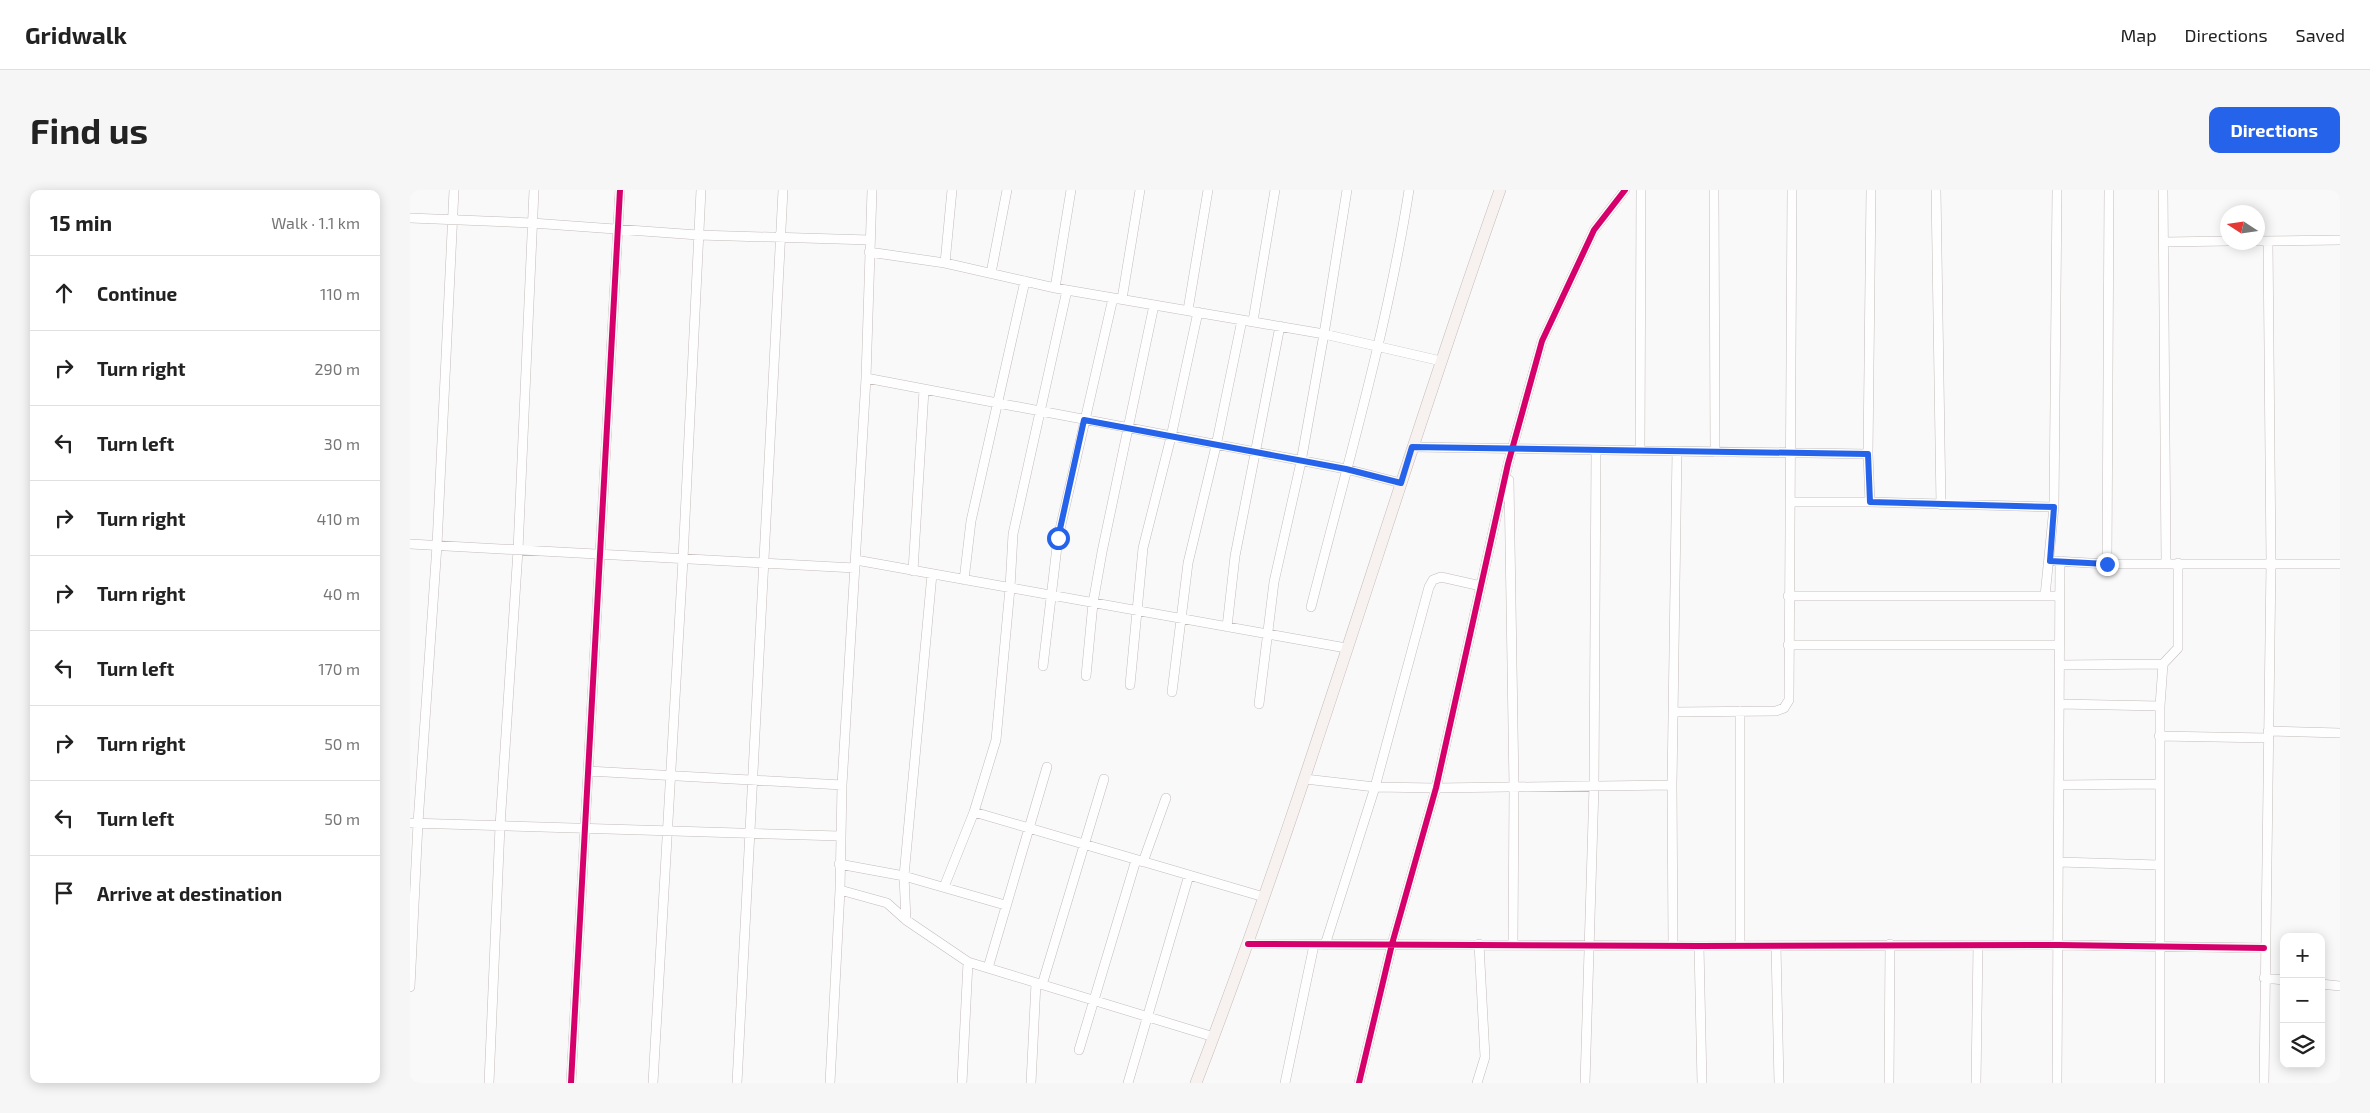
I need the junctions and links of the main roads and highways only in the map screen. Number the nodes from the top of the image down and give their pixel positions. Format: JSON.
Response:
{"nodes":[{"id":1,"x":1500,"y":190,"type":"edge"},
{"id":2,"x":1196,"y":1083,"type":"edge"}],
"edges":[{"from":1,"to":2,"type":"main road"}]}
